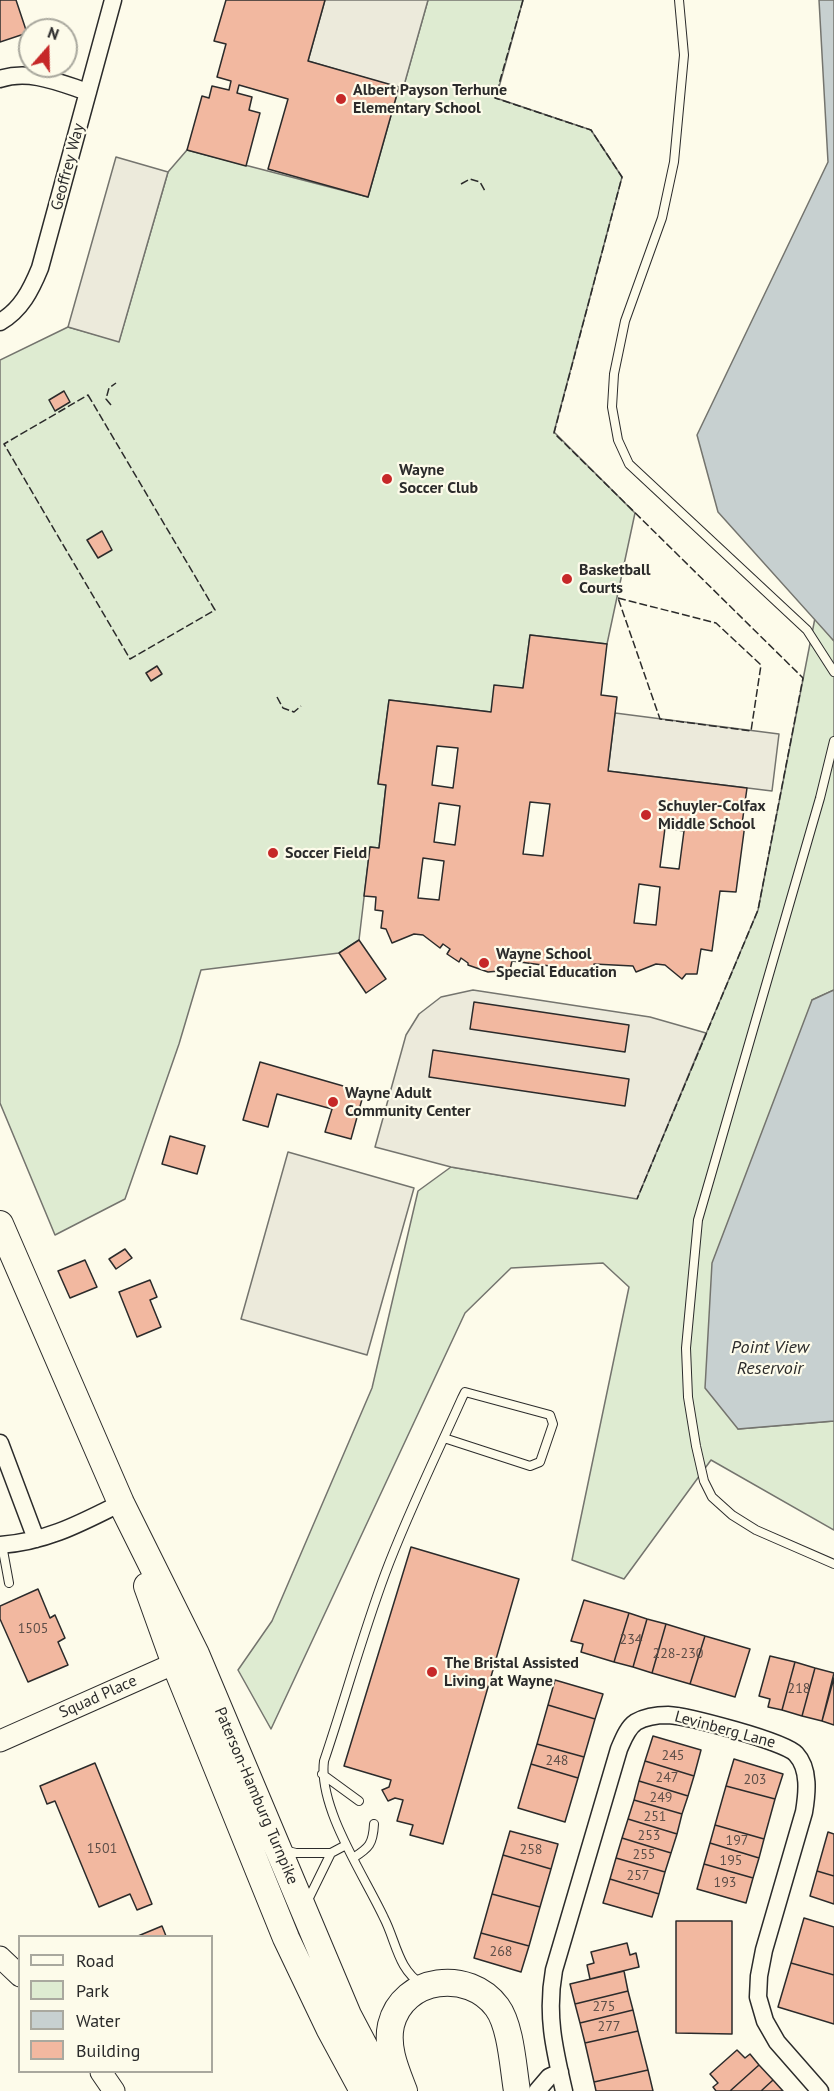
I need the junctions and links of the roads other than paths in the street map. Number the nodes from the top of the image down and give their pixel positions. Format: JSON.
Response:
{"nodes":[{"id":1,"x":113,"y":0,"type":"edge"},
{"id":2,"x":679,"y":0,"type":"edge"},
{"id":3,"x":0,"y":79,"type":"edge"},
{"id":4,"x":88,"y":92,"type":"junction"},
{"id":5,"x":0,"y":322,"type":"edge"},
{"id":6,"x":834,"y":672,"type":"edge"},
{"id":7,"x":834,"y":741,"type":"edge"},
{"id":8,"x":0,"y":1224,"type":"edge"},
{"id":9,"x":444,"y":1438,"type":"junction"},
{"id":10,"x":0,"y":1443,"type":"edge"},
{"id":11,"x":121,"y":1503,"type":"junction"},
{"id":12,"x":36,"y":1539,"type":"junction"},
{"id":13,"x":1,"y":1545,"type":"edge"},
{"id":14,"x":834,"y":1564,"type":"edge"},
{"id":15,"x":9,"y":1583,"type":"dead end"},
{"id":16,"x":185,"y":1659,"type":"junction"},
{"id":17,"x":0,"y":1741,"type":"edge"},
{"id":18,"x":322,"y":1774,"type":"junction"},
{"id":19,"x":359,"y":1801,"type":"dead end"},
{"id":20,"x":374,"y":1824,"type":"dead end"},
{"id":21,"x":346,"y":1845,"type":"junction"},
{"id":22,"x":277,"y":1848,"type":"junction"},
{"id":23,"x":331,"y":1853,"type":"junction"},
{"id":24,"x":353,"y":1858,"type":"junction"},
{"id":25,"x":304,"y":1911,"type":"junction"},
{"id":26,"x":0,"y":1957,"type":"edge"},
{"id":27,"x":18,"y":1974,"type":"edge"},
{"id":28,"x":425,"y":1986,"type":"junction"},
{"id":29,"x":560,"y":2072,"type":"junction"},
{"id":30,"x":101,"y":2073,"type":"edge"},
{"id":31,"x":114,"y":2091,"type":"edge"},
{"id":32,"x":363,"y":2091,"type":"edge"},
{"id":33,"x":388,"y":2091,"type":"edge"},
{"id":34,"x":404,"y":2091,"type":"edge"},
{"id":35,"x":517,"y":2091,"type":"edge"},
{"id":36,"x":537,"y":2091,"type":"edge"},
{"id":37,"x":564,"y":2091,"type":"edge"},
{"id":38,"x":820,"y":2091,"type":"edge"}],
"edges":[{"from":1,"to":4,"type":"street","name":"Geoffrey Way"},
{"from":2,"to":6,"type":"lane"},
{"from":3,"to":4,"type":"street"},
{"from":4,"to":5,"type":"street","name":"Geoffrey Way"},
{"from":7,"to":14,"type":"lane"},
{"from":8,"to":11,"type":"main road","name":"Paterson-Hamburg Turnpike"},
{"from":9,"to":9,"type":"lane"},
{"from":9,"to":18,"type":"lane"},
{"from":10,"to":12,"type":"street"},
{"from":11,"to":12,"type":"street"},
{"from":11,"to":16,"type":"main road","name":"Paterson-Hamburg Turnpike"},
{"from":12,"to":13,"type":"street"},
{"from":13,"to":15,"type":"lane"},
{"from":16,"to":17,"type":"street","name":"Squad Place"},
{"from":16,"to":22,"type":"main road","name":"Paterson-Hamburg Turnpike"},
{"from":16,"to":32,"type":"main road","name":"Paterson-Hamburg Turnpike"},
{"from":18,"to":19,"type":"lane"},
{"from":18,"to":21,"type":"lane"},
{"from":20,"to":24,"type":"lane"},
{"from":21,"to":23,"type":"lane"},
{"from":21,"to":24,"type":"lane"},
{"from":22,"to":23,"type":"lane"},
{"from":22,"to":25,"type":"main road","name":"Paterson-Hamburg Turnpike"},
{"from":23,"to":25,"type":"lane"},
{"from":24,"to":28,"type":"lane"},
{"from":25,"to":33,"type":"main road","name":"Paterson-Hamburg Turnpike"},
{"from":26,"to":27,"type":"street"},
{"from":28,"to":34,"type":"main road"},
{"from":28,"to":35,"type":"main road"},
{"from":29,"to":36,"type":"street"},
{"from":29,"to":37,"type":"street","name":"Levinberg Lane"},
{"from":29,"to":38,"type":"street","name":"Levinberg Lane"},
{"from":30,"to":31,"type":"street"}]}
